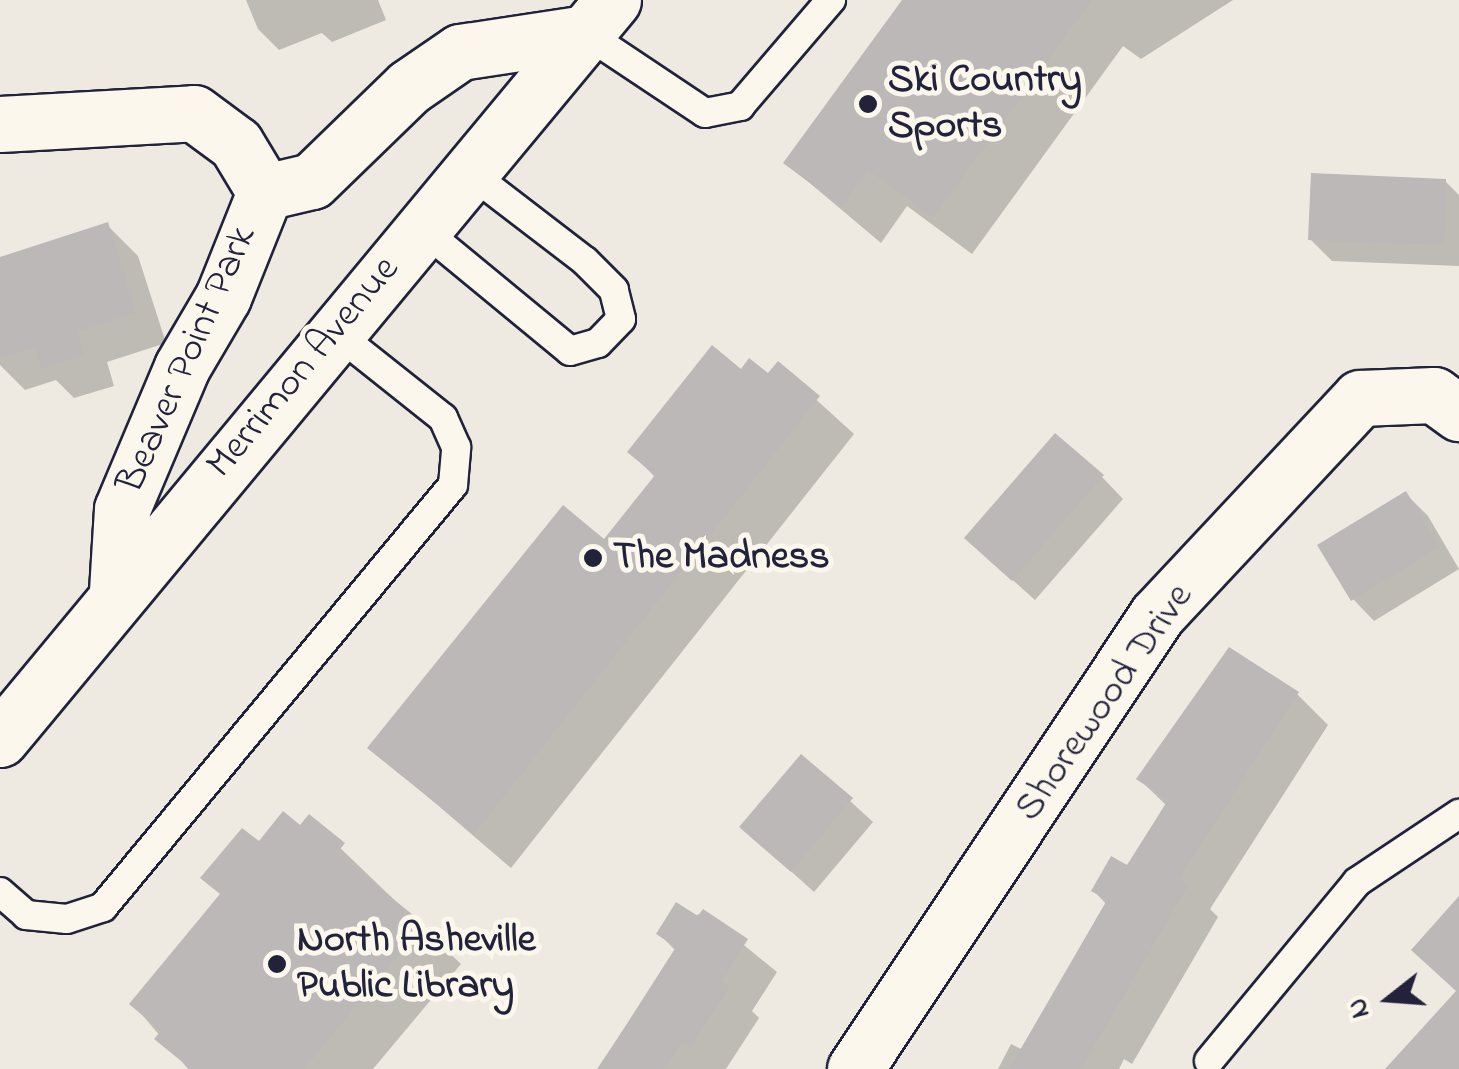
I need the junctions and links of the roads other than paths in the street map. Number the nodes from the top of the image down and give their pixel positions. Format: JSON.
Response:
{"nodes":[{"id":1,"x":831,"y":0,"type":"edge"},
{"id":2,"x":599,"y":17,"type":"edge"},
{"id":3,"x":0,"y":124,"type":"edge"},
{"id":4,"x":469,"y":172,"type":"junction"},
{"id":5,"x":265,"y":192,"type":"junction"},
{"id":6,"x":422,"y":228,"type":"junction"},
{"id":7,"x":335,"y":332,"type":"junction"},
{"id":8,"x":1459,"y":413,"type":"edge"},
{"id":9,"x":117,"y":591,"type":"junction"},
{"id":10,"x":0,"y":739,"type":"edge"},
{"id":11,"x":1459,"y":814,"type":"edge"},
{"id":12,"x":0,"y":892,"type":"edge"},
{"id":13,"x":1208,"y":1061,"type":"dead end"},
{"id":14,"x":855,"y":1069,"type":"edge"}],
"edges":[{"from":1,"to":2,"type":"lane"},
{"from":2,"to":4,"type":"street","name":"Merrimon Avenue"},
{"from":2,"to":5,"type":"street","name":"Beaver Point Park"},
{"from":3,"to":5,"type":"street","name":"Beaver Point Park"},
{"from":4,"to":6,"type":"street","name":"Merrimon Avenue"},
{"from":4,"to":6,"type":"lane"},
{"from":5,"to":9,"type":"street","name":"Beaver Point Park"},
{"from":6,"to":7,"type":"street","name":"Merrimon Avenue"},
{"from":7,"to":9,"type":"street","name":"Merrimon Avenue"},
{"from":7,"to":12,"type":"lane"},
{"from":8,"to":14,"type":"street","name":"Shorewood Drive"},
{"from":9,"to":10,"type":"street","name":"Merrimon Avenue"},
{"from":11,"to":13,"type":"lane"}]}
